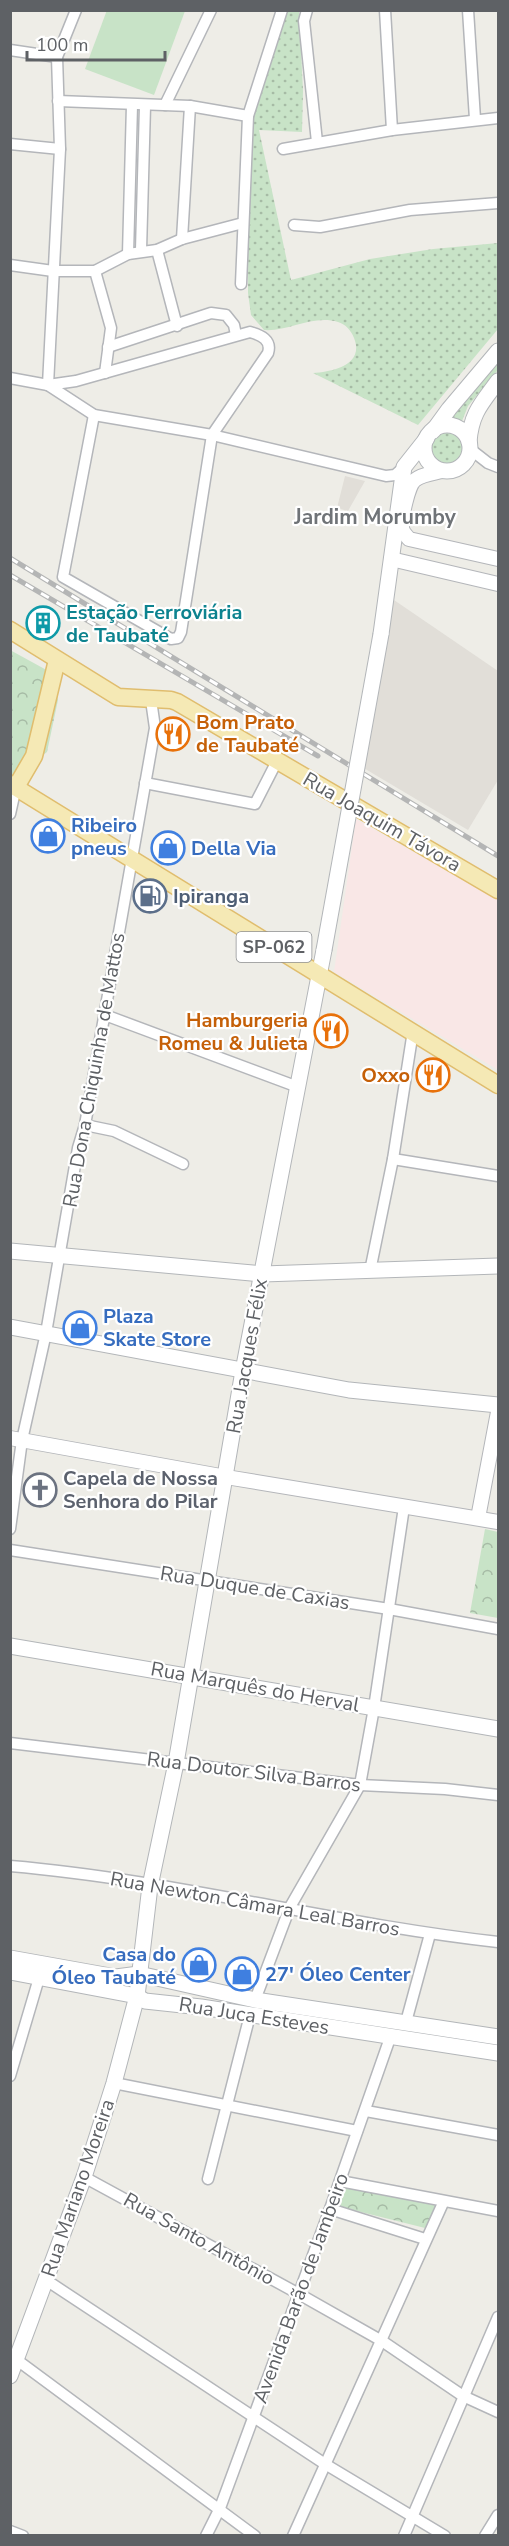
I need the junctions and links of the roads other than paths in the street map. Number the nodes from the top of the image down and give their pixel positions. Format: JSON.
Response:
{"nodes":[{"id":1,"x":76,"y":10,"type":"edge"},
{"id":2,"x":211,"y":10,"type":"edge"},
{"id":3,"x":282,"y":10,"type":"edge"},
{"id":4,"x":307,"y":10,"type":"edge"},
{"id":5,"x":385,"y":10,"type":"edge"},
{"id":6,"x":468,"y":10,"type":"edge"},
{"id":7,"x":10,"y":50,"type":"edge"},
{"id":8,"x":57,"y":57,"type":"junction"},
{"id":9,"x":58,"y":101,"type":"junction"},
{"id":10,"x":132,"y":105,"type":"junction"},
{"id":11,"x":165,"y":105,"type":"junction"},
{"id":12,"x":145,"y":106,"type":"junction"},
{"id":13,"x":190,"y":106,"type":"junction"},
{"id":14,"x":248,"y":116,"type":"junction"},
{"id":15,"x":498,"y":118,"type":"edge"},
{"id":16,"x":475,"y":119,"type":"junction"},
{"id":17,"x":392,"y":130,"type":"junction"},
{"id":18,"x":317,"y":141,"type":"junction"},
{"id":19,"x":10,"y":144,"type":"edge"},
{"id":20,"x":60,"y":149,"type":"junction"},
{"id":21,"x":283,"y":149,"type":"dead end"},
{"id":22,"x":498,"y":202,"type":"edge"},
{"id":23,"x":243,"y":223,"type":"junction"},
{"id":24,"x":294,"y":225,"type":"dead end"},
{"id":25,"x":182,"y":239,"type":"junction"},
{"id":26,"x":141,"y":250,"type":"junction"},
{"id":27,"x":157,"y":250,"type":"junction"},
{"id":28,"x":128,"y":254,"type":"junction"},
{"id":29,"x":10,"y":265,"type":"edge"},
{"id":30,"x":53,"y":271,"type":"junction"},
{"id":31,"x":95,"y":271,"type":"junction"},
{"id":32,"x":241,"y":284,"type":"dead end"},
{"id":33,"x":177,"y":326,"type":"junction"},
{"id":34,"x":236,"y":335,"type":"junction"},
{"id":35,"x":108,"y":347,"type":"junction"},
{"id":36,"x":498,"y":351,"type":"edge"},
{"id":37,"x":105,"y":373,"type":"junction"},
{"id":38,"x":10,"y":378,"type":"edge"},
{"id":39,"x":498,"y":381,"type":"edge"},
{"id":40,"x":48,"y":385,"type":"junction"},
{"id":41,"x":94,"y":415,"type":"junction"},
{"id":42,"x":430,"y":434,"type":"junction"},
{"id":43,"x":212,"y":435,"type":"junction"},
{"id":44,"x":470,"y":445,"type":"junction"},
{"id":45,"x":404,"y":467,"type":"junction"},
{"id":46,"x":498,"y":467,"type":"edge"},
{"id":47,"x":442,"y":471,"type":"junction"},
{"id":48,"x":386,"y":476,"type":"junction"},
{"id":49,"x":402,"y":493,"type":"junction"},
{"id":50,"x":391,"y":559,"type":"junction"},
{"id":51,"x":498,"y":559,"type":"edge"},
{"id":52,"x":498,"y":584,"type":"edge"},
{"id":53,"x":10,"y":630,"type":"edge"},
{"id":54,"x":57,"y":660,"type":"junction"},
{"id":55,"x":151,"y":700,"type":"junction"},
{"id":56,"x":278,"y":761,"type":"junction"},
{"id":57,"x":145,"y":783,"type":"junction"},
{"id":58,"x":13,"y":785,"type":"edge"},
{"id":59,"x":10,"y":814,"type":"edge"},
{"id":60,"x":132,"y":859,"type":"junction"},
{"id":61,"x":498,"y":890,"type":"edge"},
{"id":62,"x":318,"y":975,"type":"junction"},
{"id":63,"x":105,"y":1015,"type":"junction"},
{"id":64,"x":412,"y":1031,"type":"junction"},
{"id":65,"x":498,"y":1085,"type":"edge"},
{"id":66,"x":298,"y":1087,"type":"junction"},
{"id":67,"x":85,"y":1125,"type":"junction"},
{"id":68,"x":393,"y":1159,"type":"junction"},
{"id":69,"x":183,"y":1164,"type":"dead end"},
{"id":70,"x":498,"y":1176,"type":"edge"},
{"id":71,"x":10,"y":1251,"type":"edge"},
{"id":72,"x":60,"y":1256,"type":"junction"},
{"id":73,"x":498,"y":1266,"type":"edge"},
{"id":74,"x":370,"y":1271,"type":"junction"},
{"id":75,"x":263,"y":1274,"type":"junction"},
{"id":76,"x":10,"y":1327,"type":"edge"},
{"id":77,"x":46,"y":1333,"type":"junction"},
{"id":78,"x":243,"y":1371,"type":"junction"},
{"id":79,"x":498,"y":1405,"type":"edge"},
{"id":80,"x":498,"y":1412,"type":"edge"},
{"id":81,"x":16,"y":1439,"type":"edge"},
{"id":82,"x":226,"y":1477,"type":"junction"},
{"id":83,"x":404,"y":1507,"type":"junction"},
{"id":84,"x":478,"y":1518,"type":"junction"},
{"id":85,"x":498,"y":1522,"type":"edge"},
{"id":86,"x":10,"y":1529,"type":"edge"},
{"id":87,"x":10,"y":1550,"type":"edge"},
{"id":88,"x":206,"y":1580,"type":"junction"},
{"id":89,"x":389,"y":1609,"type":"junction"},
{"id":90,"x":498,"y":1629,"type":"edge"},
{"id":91,"x":10,"y":1646,"type":"edge"},
{"id":92,"x":190,"y":1675,"type":"junction"},
{"id":93,"x":374,"y":1708,"type":"junction"},
{"id":94,"x":498,"y":1729,"type":"edge"},
{"id":95,"x":10,"y":1743,"type":"edge"},
{"id":96,"x":176,"y":1763,"type":"junction"},
{"id":97,"x":360,"y":1785,"type":"junction"},
{"id":98,"x":498,"y":1795,"type":"edge"},
{"id":99,"x":10,"y":1866,"type":"edge"},
{"id":100,"x":150,"y":1886,"type":"junction"},
{"id":101,"x":290,"y":1907,"type":"junction"},
{"id":102,"x":430,"y":1934,"type":"junction"},
{"id":103,"x":498,"y":1942,"type":"edge"},
{"id":104,"x":10,"y":1958,"type":"edge"},
{"id":105,"x":10,"y":1972,"type":"edge"},
{"id":106,"x":139,"y":1974,"type":"junction"},
{"id":107,"x":39,"y":1978,"type":"junction"},
{"id":108,"x":137,"y":1996,"type":"junction"},
{"id":109,"x":255,"y":2000,"type":"junction"},
{"id":110,"x":250,"y":2015,"type":"junction"},
{"id":111,"x":406,"y":2022,"type":"junction"},
{"id":112,"x":466,"y":2032,"type":"junction"},
{"id":113,"x":498,"y":2037,"type":"edge"},
{"id":114,"x":390,"y":2038,"type":"junction"},
{"id":115,"x":462,"y":2048,"type":"junction"},
{"id":116,"x":498,"y":2054,"type":"edge"},
{"id":117,"x":10,"y":2076,"type":"edge"},
{"id":118,"x":114,"y":2083,"type":"junction"},
{"id":119,"x":225,"y":2104,"type":"junction"},
{"id":120,"x":366,"y":2111,"type":"junction"},
{"id":121,"x":357,"y":2131,"type":"junction"},
{"id":122,"x":498,"y":2135,"type":"edge"},
{"id":123,"x":84,"y":2177,"type":"junction"},
{"id":124,"x":208,"y":2179,"type":"dead end"},
{"id":125,"x":340,"y":2181,"type":"junction"},
{"id":126,"x":444,"y":2203,"type":"junction"},
{"id":127,"x":330,"y":2209,"type":"junction"},
{"id":128,"x":498,"y":2211,"type":"edge"},
{"id":129,"x":425,"y":2239,"type":"junction"},
{"id":130,"x":46,"y":2280,"type":"junction"},
{"id":131,"x":299,"y":2294,"type":"junction"},
{"id":132,"x":498,"y":2317,"type":"edge"},
{"id":133,"x":382,"y":2341,"type":"junction"},
{"id":134,"x":14,"y":2359,"type":"edge"},
{"id":135,"x":10,"y":2376,"type":"edge"},
{"id":136,"x":463,"y":2396,"type":"junction"},
{"id":137,"x":498,"y":2412,"type":"edge"},
{"id":138,"x":253,"y":2417,"type":"junction"},
{"id":139,"x":325,"y":2464,"type":"junction"},
{"id":140,"x":220,"y":2508,"type":"junction"},
{"id":141,"x":412,"y":2515,"type":"junction"},
{"id":142,"x":498,"y":2515,"type":"edge"},
{"id":143,"x":10,"y":2531,"type":"edge"},
{"id":144,"x":23,"y":2535,"type":"edge"},
{"id":145,"x":206,"y":2535,"type":"edge"},
{"id":146,"x":255,"y":2535,"type":"edge"},
{"id":147,"x":293,"y":2535,"type":"edge"},
{"id":148,"x":404,"y":2535,"type":"edge"},
{"id":149,"x":445,"y":2535,"type":"edge"},
{"id":150,"x":485,"y":2535,"type":"edge"}],
"edges":[{"from":1,"to":8,"type":"street"},
{"from":2,"to":11,"type":"street"},
{"from":3,"to":14,"type":"street"},
{"from":4,"to":18,"type":"street"},
{"from":5,"to":17,"type":"street"},
{"from":6,"to":16,"type":"street"},
{"from":7,"to":8,"type":"street"},
{"from":8,"to":9,"type":"street"},
{"from":9,"to":10,"type":"street"},
{"from":9,"to":20,"type":"street"},
{"from":10,"to":12,"type":"street"},
{"from":10,"to":28,"type":"street"},
{"from":11,"to":12,"type":"street"},
{"from":11,"to":13,"type":"street"},
{"from":12,"to":26,"type":"street"},
{"from":13,"to":14,"type":"street"},
{"from":13,"to":25,"type":"street"},
{"from":14,"to":23,"type":"street"},
{"from":15,"to":16,"type":"street"},
{"from":16,"to":17,"type":"street"},
{"from":17,"to":18,"type":"street"},
{"from":18,"to":21,"type":"street"},
{"from":19,"to":20,"type":"street"},
{"from":20,"to":30,"type":"street"},
{"from":22,"to":24,"type":"street"},
{"from":23,"to":25,"type":"street"},
{"from":23,"to":32,"type":"street"},
{"from":25,"to":27,"type":"street"},
{"from":26,"to":27,"type":"street"},
{"from":26,"to":28,"type":"street"},
{"from":27,"to":33,"type":"street"},
{"from":28,"to":31,"type":"street"},
{"from":29,"to":30,"type":"street"},
{"from":30,"to":31,"type":"street"},
{"from":30,"to":40,"type":"street"},
{"from":31,"to":35,"type":"street"},
{"from":33,"to":34,"type":"street"},
{"from":33,"to":35,"type":"street"},
{"from":34,"to":37,"type":"street"},
{"from":34,"to":43,"type":"street"},
{"from":35,"to":37,"type":"street"},
{"from":36,"to":42,"type":"main road"},
{"from":37,"to":40,"type":"street"},
{"from":38,"to":40,"type":"street"},
{"from":39,"to":44,"type":"main road"},
{"from":40,"to":41,"type":"street"},
{"from":41,"to":43,"type":"street"},
{"from":41,"to":43,"type":"street"},
{"from":42,"to":44,"type":"main road"},
{"from":42,"to":45,"type":"main road"},
{"from":42,"to":47,"type":"main road"},
{"from":43,"to":48,"type":"street"},
{"from":44,"to":46,"type":"street"},
{"from":44,"to":47,"type":"main road"},
{"from":45,"to":48,"type":"street"},
{"from":45,"to":49,"type":"main road","name":"Rua Jacques Félix"},
{"from":47,"to":51,"type":"street"},
{"from":48,"to":49,"type":"street"},
{"from":49,"to":50,"type":"main road","name":"Rua Jacques Félix"},
{"from":50,"to":52,"type":"street"},
{"from":50,"to":62,"type":"main road","name":"Rua Jacques Félix","bridge":true},
{"from":53,"to":54,"type":"main road","name":"Rua Joaquim Távora"},
{"from":54,"to":55,"type":"main road","name":"Rua Joaquim Távora"},
{"from":54,"to":58,"type":"main road"},
{"from":55,"to":56,"type":"main road","name":"Rua Joaquim Távora"},
{"from":55,"to":57,"type":"street","name":"Rua Dona Chiquinha de Mattos"},
{"from":56,"to":57,"type":"street"},
{"from":56,"to":61,"type":"main road","name":"Rua Joaquim Távora"},
{"from":57,"to":60,"type":"street","name":"Rua Dona Chiquinha de Mattos"},
{"from":58,"to":59,"type":"street"},
{"from":58,"to":60,"type":"main road","number":"SP-062"},
{"from":60,"to":62,"type":"main road","number":"SP-062"},
{"from":60,"to":63,"type":"street","name":"Rua Dona Chiquinha de Mattos"},
{"from":62,"to":64,"type":"main road","number":"SP-062"},
{"from":62,"to":66,"type":"main road","name":"Rua Jacques Félix"},
{"from":63,"to":66,"type":"street"},
{"from":63,"to":67,"type":"street","name":"Rua Dona Chiquinha de Mattos"},
{"from":64,"to":65,"type":"main road","number":"SP-062"},
{"from":64,"to":68,"type":"street"},
{"from":66,"to":75,"type":"main road","name":"Rua Jacques Félix"},
{"from":67,"to":69,"type":"street"},
{"from":67,"to":72,"type":"street","name":"Rua Dona Chiquinha de Mattos"},
{"from":68,"to":70,"type":"street"},
{"from":68,"to":74,"type":"street"},
{"from":71,"to":72,"type":"main road"},
{"from":72,"to":75,"type":"main road"},
{"from":72,"to":77,"type":"street","name":"Rua Dona Chiquinha de Mattos"},
{"from":73,"to":74,"type":"main road"},
{"from":74,"to":75,"type":"main road"},
{"from":75,"to":78,"type":"main road","name":"Rua Jacques Félix"},
{"from":76,"to":77,"type":"main road"},
{"from":77,"to":78,"type":"main road"},
{"from":77,"to":81,"type":"street","name":"Rua Dona Chiquinha de Mattos"},
{"from":78,"to":79,"type":"main road"},
{"from":78,"to":82,"type":"main road","name":"Rua Jacques Félix"},
{"from":80,"to":84,"type":"street"},
{"from":81,"to":82,"type":"street"},
{"from":81,"to":86,"type":"street","name":"Rua Dona Chiquinha de Mattos"},
{"from":82,"to":83,"type":"street"},
{"from":82,"to":88,"type":"main road","name":"Rua Jacques Félix"},
{"from":83,"to":84,"type":"street"},
{"from":83,"to":89,"type":"street"},
{"from":84,"to":85,"type":"street"},
{"from":87,"to":88,"type":"street","name":"Rua Duque de Caxias"},
{"from":88,"to":89,"type":"street","name":"Rua Duque de Caxias"},
{"from":88,"to":92,"type":"main road","name":"Rua Jacques Félix"},
{"from":89,"to":90,"type":"street","name":"Rua Duque de Caxias"},
{"from":89,"to":93,"type":"street"},
{"from":91,"to":92,"type":"main road","name":"Rua Marquês do Herval"},
{"from":92,"to":93,"type":"main road","name":"Rua Marquês do Herval"},
{"from":92,"to":96,"type":"main road","name":"Rua Jacques Félix"},
{"from":93,"to":94,"type":"main road","name":"Rua Marquês do Herval"},
{"from":93,"to":97,"type":"street"},
{"from":95,"to":96,"type":"street","name":"Rua Doutor Silva Barros"},
{"from":96,"to":97,"type":"street","name":"Rua Doutor Silva Barros"},
{"from":96,"to":100,"type":"main road"},
{"from":97,"to":98,"type":"street","name":"Rua Doutor Silva Barros"},
{"from":97,"to":101,"type":"street"},
{"from":99,"to":100,"type":"street","name":"Rua Newton Câmara Leal Barros"},
{"from":100,"to":101,"type":"street","name":"Rua Newton Câmara Leal Barros"},
{"from":100,"to":106,"type":"main road"},
{"from":101,"to":102,"type":"street","name":"Rua Newton Câmara Leal Barros"},
{"from":101,"to":109,"type":"street"},
{"from":102,"to":103,"type":"street","name":"Rua Newton Câmara Leal Barros"},
{"from":102,"to":111,"type":"street"},
{"from":104,"to":106,"type":"main road","name":"Rua Juca Esteves"},
{"from":105,"to":107,"type":"main road","name":"Rua Juca Esteves"},
{"from":106,"to":108,"type":"main road","name":"Rua Mariano Moreira"},
{"from":106,"to":109,"type":"main road","name":"Rua Juca Esteves"},
{"from":107,"to":108,"type":"main road","name":"Rua Juca Esteves"},
{"from":107,"to":117,"type":"street"},
{"from":108,"to":110,"type":"main road","name":"Rua Juca Esteves"},
{"from":108,"to":118,"type":"main road","name":"Rua Mariano Moreira"},
{"from":109,"to":111,"type":"main road","name":"Rua Juca Esteves"},
{"from":110,"to":114,"type":"main road","name":"Rua Juca Esteves"},
{"from":110,"to":119,"type":"street"},
{"from":111,"to":112,"type":"main road","name":"Rua Juca Esteves"},
{"from":112,"to":113,"type":"main road","name":"Rua Juca Esteves"},
{"from":112,"to":115,"type":"main road"},
{"from":114,"to":115,"type":"main road","name":"Rua Juca Esteves"},
{"from":114,"to":120,"type":"street","name":"Avenida Barão de Jambeiro"},
{"from":115,"to":116,"type":"main road","name":"Rua Juca Esteves"},
{"from":118,"to":119,"type":"street"},
{"from":118,"to":123,"type":"main road","name":"Rua Mariano Moreira"},
{"from":119,"to":121,"type":"street"},
{"from":119,"to":124,"type":"street"},
{"from":120,"to":121,"type":"street","name":"Avenida Barão de Jambeiro"},
{"from":120,"to":122,"type":"street"},
{"from":121,"to":125,"type":"street","name":"Avenida Barão de Jambeiro"},
{"from":123,"to":130,"type":"main road","name":"Rua Mariano Moreira"},
{"from":123,"to":131,"type":"street","name":"Rua Santo Antônio"},
{"from":125,"to":126,"type":"street"},
{"from":125,"to":127,"type":"street","name":"Avenida Barão de Jambeiro"},
{"from":126,"to":128,"type":"street"},
{"from":126,"to":129,"type":"street"},
{"from":127,"to":129,"type":"street"},
{"from":127,"to":131,"type":"street","name":"Avenida Barão de Jambeiro"},
{"from":129,"to":133,"type":"street"},
{"from":130,"to":134,"type":"main road","name":"Rua Mariano Moreira"},
{"from":130,"to":138,"type":"street"},
{"from":131,"to":133,"type":"street","name":"Rua Santo Antônio"},
{"from":131,"to":138,"type":"street","name":"Avenida Barão de Jambeiro"},
{"from":132,"to":136,"type":"street"},
{"from":133,"to":136,"type":"street","name":"Rua Santo Antônio"},
{"from":133,"to":139,"type":"street"},
{"from":134,"to":135,"type":"main road","name":"Rua Mariano Moreira"},
{"from":134,"to":140,"type":"street"},
{"from":136,"to":137,"type":"street","name":"Rua Santo Antônio"},
{"from":136,"to":141,"type":"street"},
{"from":138,"to":139,"type":"street"},
{"from":138,"to":140,"type":"street","name":"Avenida Barão de Jambeiro"},
{"from":139,"to":141,"type":"street"},
{"from":139,"to":147,"type":"street"},
{"from":140,"to":145,"type":"street","name":"Avenida Barão de Jambeiro"},
{"from":140,"to":146,"type":"street"},
{"from":141,"to":148,"type":"street"},
{"from":141,"to":149,"type":"street"},
{"from":142,"to":150,"type":"street"},
{"from":143,"to":144,"type":"street"}]}
